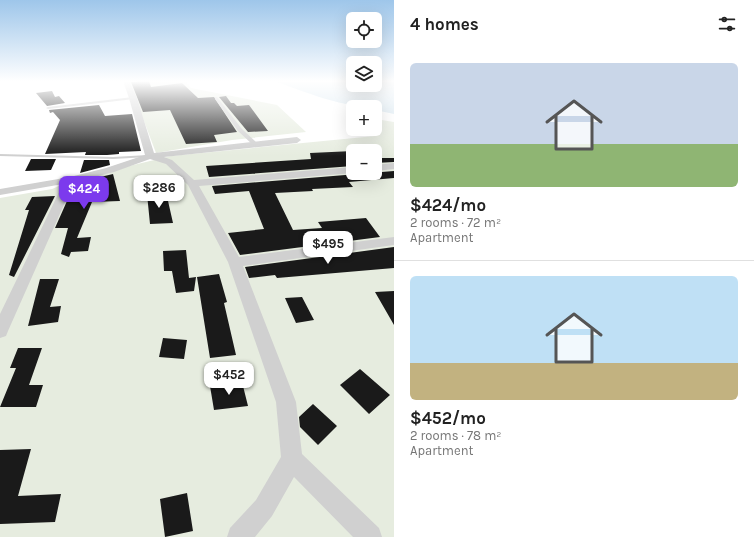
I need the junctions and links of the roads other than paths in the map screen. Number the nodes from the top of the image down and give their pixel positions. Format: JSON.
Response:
{"nodes":[{"id":1,"x":64,"y":106,"type":"edge"},
{"id":2,"x":135,"y":106,"type":"edge"},
{"id":3,"x":222,"y":106,"type":"edge"},
{"id":4,"x":48,"y":108,"type":"dead end"},
{"id":5,"x":297,"y":140,"type":"dead end"},
{"id":6,"x":255,"y":144,"type":"junction"},
{"id":7,"x":0,"y":155,"type":"edge"},
{"id":8,"x":150,"y":156,"type":"junction"},
{"id":9,"x":394,"y":166,"type":"edge"},
{"id":10,"x":382,"y":167,"type":"edge"},
{"id":11,"x":346,"y":171,"type":"edge"},
{"id":12,"x":70,"y":180,"type":"junction"},
{"id":13,"x":192,"y":183,"type":"junction"},
{"id":14,"x":0,"y":192,"type":"edge"},
{"id":15,"x":394,"y":241,"type":"edge"},
{"id":16,"x":235,"y":262,"type":"junction"},
{"id":17,"x":0,"y":331,"type":"edge"},
{"id":18,"x":292,"y":459,"type":"junction"},
{"id":19,"x":239,"y":537,"type":"edge"},
{"id":20,"x":370,"y":537,"type":"edge"}],
"edges":[{"from":1,"to":4,"type":"lane"},
{"from":2,"to":8,"type":"street"},
{"from":3,"to":6,"type":"lane"},
{"from":5,"to":6,"type":"street"},
{"from":6,"to":8,"type":"street"},
{"from":7,"to":8,"type":"lane"},
{"from":8,"to":12,"type":"street"},
{"from":8,"to":13,"type":"street"},
{"from":9,"to":10,"type":"street"},
{"from":11,"to":13,"type":"street"},
{"from":12,"to":14,"type":"street"},
{"from":12,"to":17,"type":"street"},
{"from":13,"to":16,"type":"street"},
{"from":15,"to":16,"type":"street"},
{"from":16,"to":18,"type":"street"},
{"from":18,"to":19,"type":"street"},
{"from":18,"to":20,"type":"street"}]}
